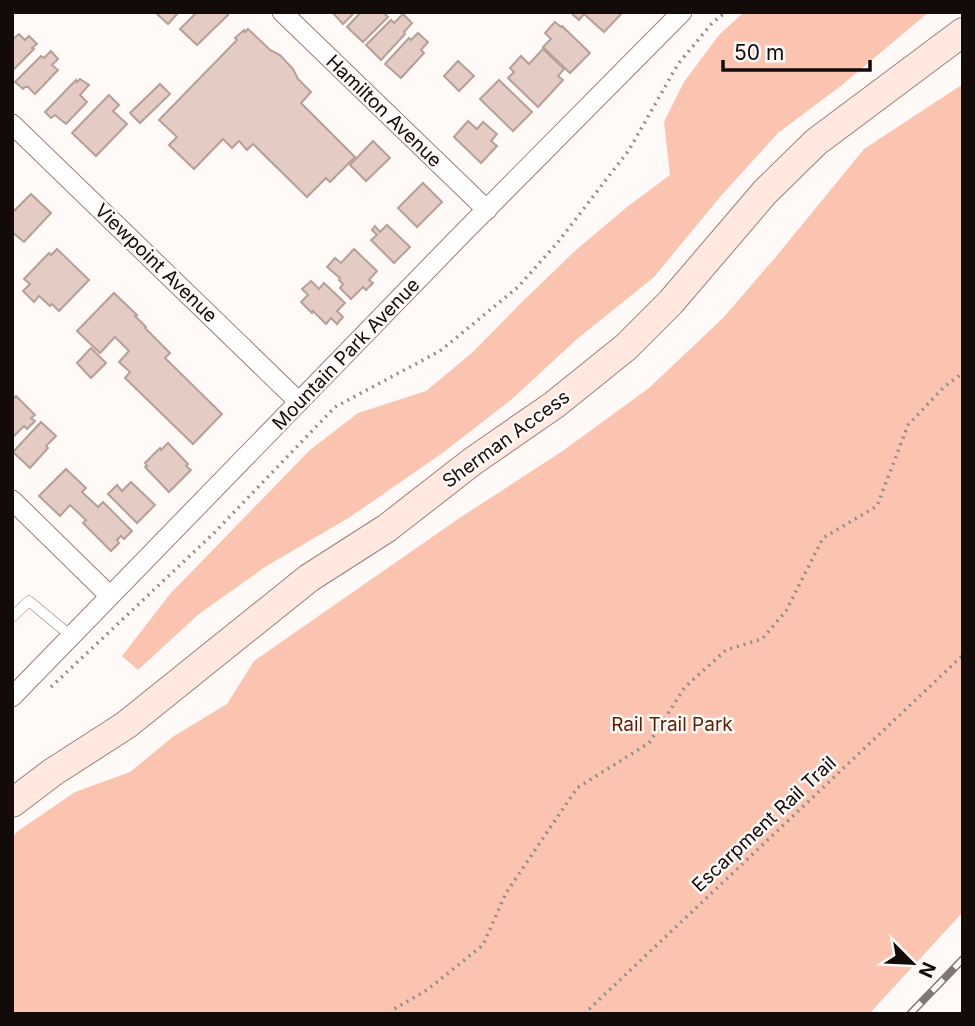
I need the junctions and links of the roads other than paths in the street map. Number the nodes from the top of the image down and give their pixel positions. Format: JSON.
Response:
{"nodes":[{"id":1,"x":282,"y":12,"type":"edge"},
{"id":2,"x":675,"y":14,"type":"edge"},
{"id":3,"x":963,"y":32,"type":"edge"},
{"id":4,"x":12,"y":124,"type":"edge"},
{"id":5,"x":487,"y":211,"type":"junction"},
{"id":6,"x":299,"y":402,"type":"junction"},
{"id":7,"x":12,"y":500,"type":"edge"},
{"id":8,"x":110,"y":596,"type":"junction"},
{"id":9,"x":12,"y":617,"type":"edge"},
{"id":10,"x":71,"y":636,"type":"junction"},
{"id":11,"x":12,"y":697,"type":"edge"},
{"id":12,"x":12,"y":803,"type":"edge"}],
"edges":[{"from":1,"to":5,"type":"street","name":"Hamilton Avenue"},
{"from":2,"to":5,"type":"street","name":"Mountain Park Avenue"},
{"from":3,"to":12,"type":"main road","name":"Sherman Access"},
{"from":4,"to":6,"type":"street","name":"Viewpoint Avenue"},
{"from":5,"to":6,"type":"street","name":"Mountain Park Avenue"},
{"from":6,"to":8,"type":"street","name":"Mountain Park Avenue"},
{"from":7,"to":8,"type":"street"},
{"from":8,"to":10,"type":"street","name":"Mountain Park Avenue"},
{"from":9,"to":10,"type":"lane"},
{"from":10,"to":11,"type":"street","name":"Mountain Park Avenue"}]}
